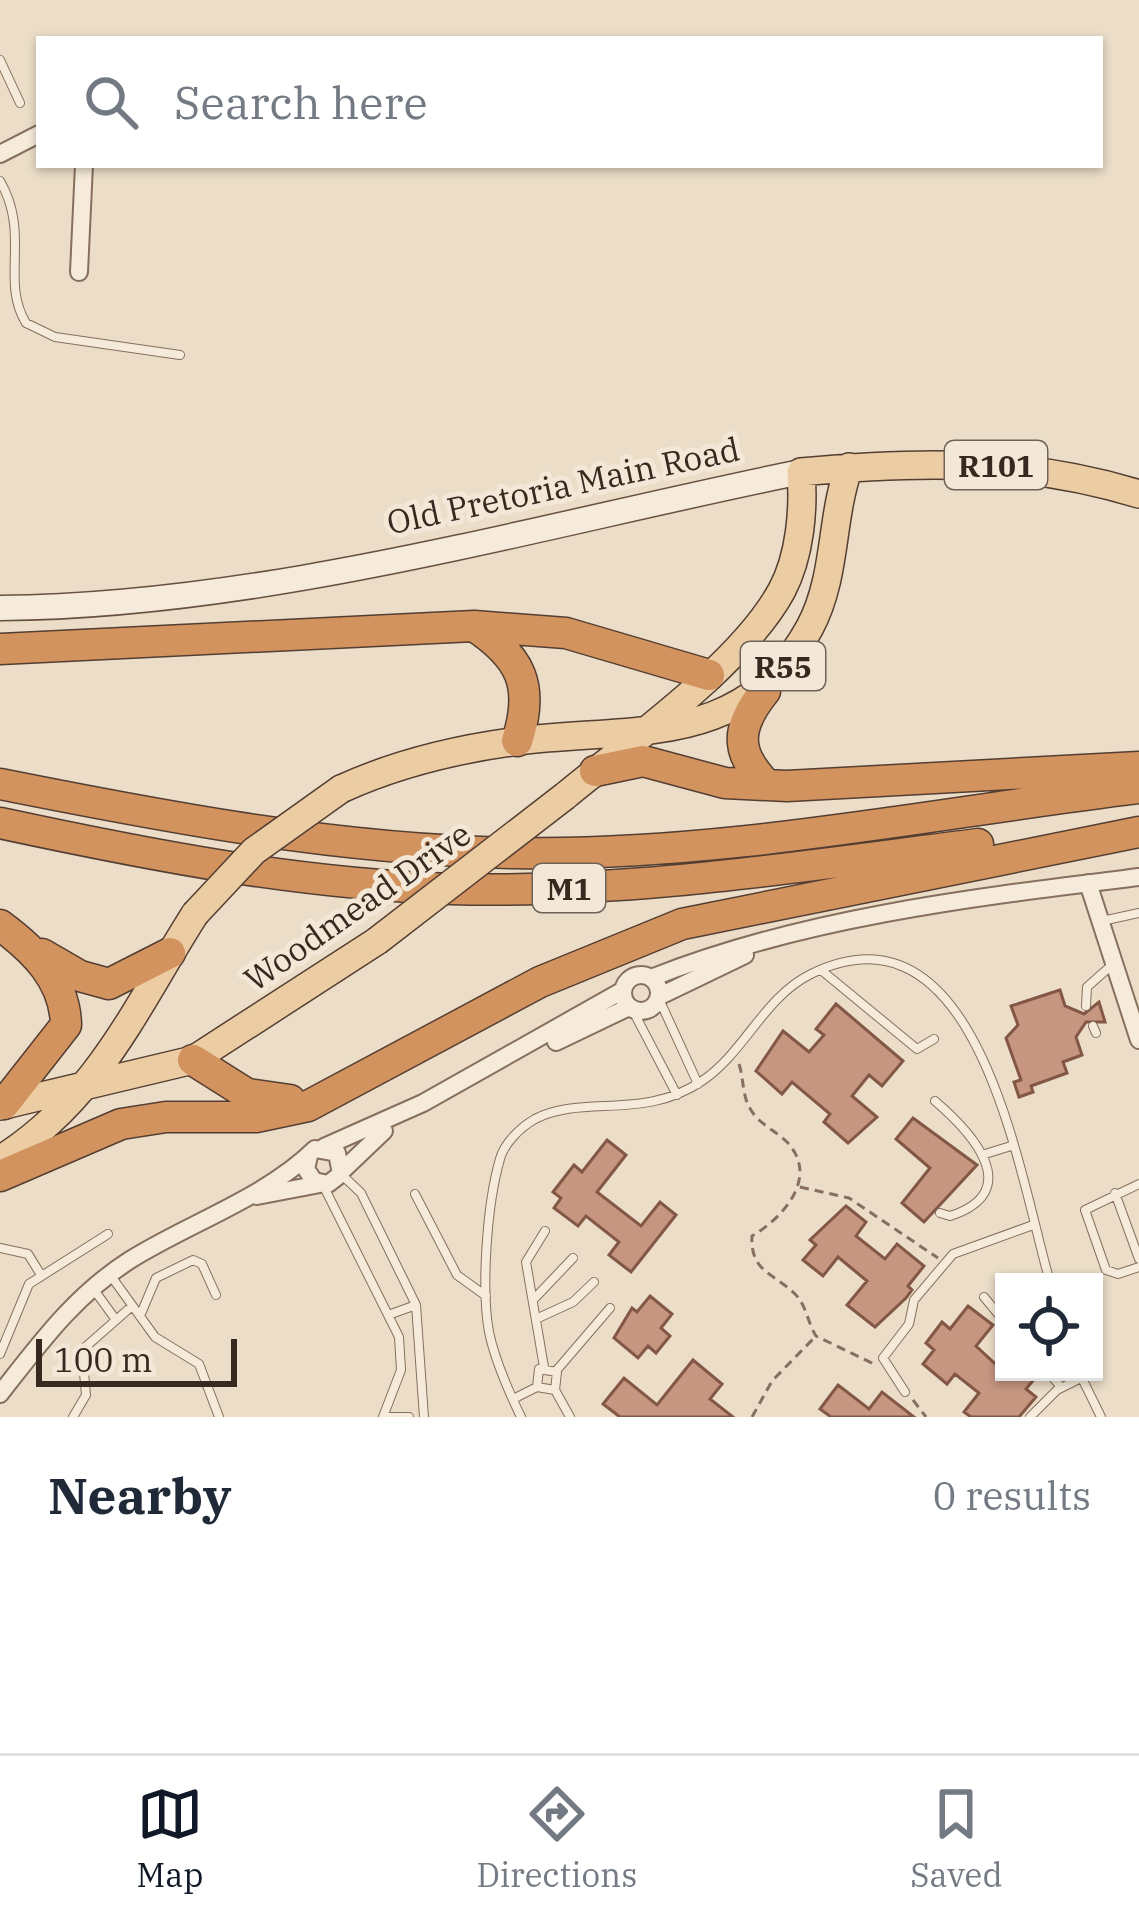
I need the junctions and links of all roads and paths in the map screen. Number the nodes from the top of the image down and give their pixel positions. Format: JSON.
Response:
{"nodes":[{"id":1,"x":0,"y":60,"type":"edge"},
{"id":2,"x":20,"y":103,"type":"dead end"},
{"id":3,"x":36,"y":136,"type":"edge"},
{"id":4,"x":0,"y":154,"type":"edge"},
{"id":5,"x":84,"y":168,"type":"edge"},
{"id":6,"x":0,"y":181,"type":"edge"},
{"id":7,"x":79,"y":272,"type":"dead end"},
{"id":8,"x":180,"y":355,"type":"dead end"},
{"id":9,"x":849,"y":467,"type":"junction"},
{"id":10,"x":801,"y":472,"type":"junction"},
{"id":11,"x":1139,"y":494,"type":"edge"},
{"id":12,"x":0,"y":608,"type":"edge"},
{"id":13,"x":474,"y":626,"type":"junction"},
{"id":14,"x":0,"y":649,"type":"edge"},
{"id":15,"x":709,"y":675,"type":"junction"},
{"id":16,"x":765,"y":691,"type":"junction"},
{"id":17,"x":637,"y":736,"type":"junction"},
{"id":18,"x":517,"y":741,"type":"junction"},
{"id":19,"x":1139,"y":767,"type":"edge"},
{"id":20,"x":595,"y":771,"type":"junction"},
{"id":21,"x":0,"y":784,"type":"edge"},
{"id":22,"x":767,"y":785,"type":"junction"},
{"id":23,"x":1139,"y":788,"type":"edge"},
{"id":24,"x":0,"y":824,"type":"edge"},
{"id":25,"x":1139,"y":828,"type":"edge"},
{"id":26,"x":1139,"y":877,"type":"edge"},
{"id":27,"x":1088,"y":883,"type":"junction"},
{"id":28,"x":1139,"y":913,"type":"edge"},
{"id":29,"x":1101,"y":921,"type":"junction"},
{"id":30,"x":0,"y":925,"type":"edge"},
{"id":31,"x":779,"y":940,"type":"junction"},
{"id":32,"x":26,"y":943,"type":"junction"},
{"id":33,"x":170,"y":952,"type":"junction"},
{"id":34,"x":1114,"y":963,"type":"junction"},
{"id":35,"x":820,"y":970,"type":"junction"},
{"id":36,"x":651,"y":978,"type":"junction"},
{"id":37,"x":660,"y":997,"type":"junction"},
{"id":38,"x":626,"y":1003,"type":"junction"},
{"id":39,"x":1086,"y":1006,"type":"dead end"},
{"id":40,"x":934,"y":1039,"type":"dead end"},
{"id":41,"x":1139,"y":1040,"type":"edge"},
{"id":42,"x":193,"y":1060,"type":"junction"},
{"id":43,"x":738,"y":1060,"type":"dead end"},
{"id":44,"x":90,"y":1082,"type":"junction"},
{"id":45,"x":353,"y":1082,"type":"junction"},
{"id":46,"x":698,"y":1084,"type":"junction"},
{"id":47,"x":677,"y":1095,"type":"junction"},
{"id":48,"x":935,"y":1101,"type":"dead end"},
{"id":49,"x":2,"y":1105,"type":"edge"},
{"id":50,"x":1010,"y":1146,"type":"junction"},
{"id":51,"x":316,"y":1152,"type":"junction"},
{"id":52,"x":985,"y":1154,"type":"junction"},
{"id":53,"x":0,"y":1160,"type":"edge"},
{"id":54,"x":341,"y":1173,"type":"junction"},
{"id":55,"x":0,"y":1176,"type":"edge"},
{"id":56,"x":321,"y":1184,"type":"junction"},
{"id":57,"x":1139,"y":1184,"type":"edge"},
{"id":58,"x":798,"y":1186,"type":"junction"},
{"id":59,"x":1115,"y":1193,"type":"junction"},
{"id":60,"x":415,"y":1194,"type":"dead end"},
{"id":61,"x":238,"y":1201,"type":"junction"},
{"id":62,"x":940,"y":1213,"type":"dead end"},
{"id":63,"x":1034,"y":1225,"type":"junction"},
{"id":64,"x":545,"y":1231,"type":"dead end"},
{"id":65,"x":108,"y":1234,"type":"dead end"},
{"id":66,"x":0,"y":1248,"type":"edge"},
{"id":67,"x":573,"y":1258,"type":"dead end"},
{"id":68,"x":945,"y":1263,"type":"junction"},
{"id":69,"x":1139,"y":1263,"type":"edge"},
{"id":70,"x":1047,"y":1273,"type":"edge"},
{"id":71,"x":110,"y":1274,"type":"junction"},
{"id":72,"x":40,"y":1275,"type":"junction"},
{"id":73,"x":593,"y":1282,"type":"dead end"},
{"id":74,"x":92,"y":1287,"type":"junction"},
{"id":75,"x":216,"y":1295,"type":"dead end"},
{"id":76,"x":486,"y":1296,"type":"junction"},
{"id":77,"x":984,"y":1298,"type":"dead end"},
{"id":78,"x":532,"y":1300,"type":"junction"},
{"id":79,"x":416,"y":1305,"type":"junction"},
{"id":80,"x":132,"y":1306,"type":"junction"},
{"id":81,"x":610,"y":1308,"type":"dead end"},
{"id":82,"x":995,"y":1311,"type":"edge"},
{"id":83,"x":391,"y":1314,"type":"junction"},
{"id":84,"x":140,"y":1317,"type":"junction"},
{"id":85,"x":536,"y":1319,"type":"junction"},
{"id":86,"x":116,"y":1320,"type":"junction"},
{"id":87,"x":816,"y":1336,"type":"junction"},
{"id":88,"x":0,"y":1354,"type":"edge"},
{"id":89,"x":884,"y":1365,"type":"junction"},
{"id":90,"x":544,"y":1367,"type":"junction"},
{"id":91,"x":556,"y":1371,"type":"junction"},
{"id":92,"x":1056,"y":1381,"type":"edge"},
{"id":93,"x":1070,"y":1381,"type":"edge"},
{"id":94,"x":1083,"y":1381,"type":"edge"},
{"id":95,"x":537,"y":1387,"type":"junction"},
{"id":96,"x":1061,"y":1387,"type":"junction"},
{"id":97,"x":555,"y":1390,"type":"junction"},
{"id":98,"x":905,"y":1392,"type":"joint"},
{"id":99,"x":0,"y":1394,"type":"edge"},
{"id":100,"x":513,"y":1400,"type":"junction"},
{"id":101,"x":73,"y":1417,"type":"edge"},
{"id":102,"x":219,"y":1417,"type":"edge"},
{"id":103,"x":385,"y":1417,"type":"edge"},
{"id":104,"x":409,"y":1417,"type":"edge"},
{"id":105,"x":424,"y":1417,"type":"edge"},
{"id":106,"x":520,"y":1417,"type":"edge"},
{"id":107,"x":569,"y":1417,"type":"edge"},
{"id":108,"x":752,"y":1417,"type":"edge"},
{"id":109,"x":926,"y":1417,"type":"edge"},
{"id":110,"x":1030,"y":1417,"type":"edge"},
{"id":111,"x":1101,"y":1417,"type":"edge"}],
"edges":[{"from":1,"to":2,"type":"lane"},
{"from":3,"to":4,"type":"street"},
{"from":5,"to":7,"type":"street"},
{"from":6,"to":8,"type":"lane"},
{"from":9,"to":10,"type":"main road","name":"Old Pretoria Main Road","number":"R101"},
{"from":9,"to":11,"type":"main road","name":"Old Pretoria Main Road","number":"R101"},
{"from":9,"to":16,"type":"main road","number":"R55"},
{"from":10,"to":12,"type":"main road","name":"Old Pretoria Main Road","number":"R101"},
{"from":10,"to":15,"type":"main road","name":"Woodmead Drive","number":"R55"},
{"from":13,"to":14,"type":"highway"},
{"from":13,"to":15,"type":"highway"},
{"from":13,"to":18,"type":"highway"},
{"from":15,"to":17,"type":"main road","name":"Woodmead Drive","number":"R55"},
{"from":16,"to":17,"type":"main road","name":"Woodmead Drive","number":"R55"},
{"from":16,"to":22,"type":"highway"},
{"from":17,"to":18,"type":"main road","name":"Woodmead Drive","number":"R55"},
{"from":17,"to":20,"type":"main road","name":"Woodmead Drive","number":"R55"},
{"from":18,"to":33,"type":"main road","name":"Woodmead Drive","number":"R55","bridge":true},
{"from":19,"to":22,"type":"highway"},
{"from":20,"to":22,"type":"highway"},
{"from":20,"to":42,"type":"main road","name":"Woodmead Drive","number":"R55","bridge":true},
{"from":21,"to":23,"type":"highway","number":"M1"},
{"from":24,"to":25,"type":"highway","number":"M1"},
{"from":25,"to":45,"type":"highway"},
{"from":26,"to":27,"type":"street"},
{"from":27,"to":29,"type":"street"},
{"from":27,"to":31,"type":"street"},
{"from":28,"to":29,"type":"lane"},
{"from":29,"to":34,"type":"street"},
{"from":30,"to":32,"type":"highway"},
{"from":31,"to":36,"type":"street"},
{"from":31,"to":37,"type":"street"},
{"from":32,"to":33,"type":"highway"},
{"from":32,"to":49,"type":"highway"},
{"from":33,"to":44,"type":"main road","name":"Woodmead Drive","number":"R55"},
{"from":34,"to":39,"type":"lane"},
{"from":34,"to":41,"type":"street"},
{"from":35,"to":40,"type":"lane"},
{"from":35,"to":46,"type":"lane"},
{"from":35,"to":50,"type":"lane"},
{"from":36,"to":37,"type":"street"},
{"from":36,"to":38,"type":"street"},
{"from":37,"to":38,"type":"street"},
{"from":37,"to":46,"type":"lane"},
{"from":38,"to":47,"type":"lane"},
{"from":38,"to":51,"type":"street"},
{"from":38,"to":54,"type":"street"},
{"from":42,"to":44,"type":"main road","name":"Woodmead Drive","number":"R55"},
{"from":42,"to":45,"type":"highway"},
{"from":43,"to":58,"type":"path"},
{"from":44,"to":49,"type":"main road","name":"Woodmead Drive","number":"R55"},
{"from":44,"to":53,"type":"main road","name":"Woodmead Drive","number":"R55"},
{"from":45,"to":55,"type":"highway"},
{"from":46,"to":47,"type":"lane"},
{"from":47,"to":76,"type":"lane"},
{"from":48,"to":52,"type":"lane"},
{"from":50,"to":52,"type":"lane"},
{"from":50,"to":63,"type":"lane"},
{"from":51,"to":54,"type":"street"},
{"from":51,"to":56,"type":"street"},
{"from":51,"to":61,"type":"street"},
{"from":52,"to":62,"type":"lane"},
{"from":54,"to":56,"type":"street"},
{"from":54,"to":79,"type":"lane"},
{"from":56,"to":61,"type":"street"},
{"from":56,"to":83,"type":"lane"},
{"from":57,"to":59,"type":"lane"},
{"from":58,"to":68,"type":"path"},
{"from":58,"to":87,"type":"path"},
{"from":59,"to":69,"type":"lane"},
{"from":59,"to":69,"type":"lane"},
{"from":60,"to":76,"type":"lane"},
{"from":61,"to":71,"type":"street"},
{"from":63,"to":68,"type":"lane"},
{"from":63,"to":70,"type":"lane"},
{"from":64,"to":78,"type":"lane"},
{"from":65,"to":72,"type":"lane"},
{"from":66,"to":72,"type":"lane"},
{"from":67,"to":78,"type":"lane"},
{"from":68,"to":89,"type":"lane"},
{"from":71,"to":74,"type":"street"},
{"from":71,"to":80,"type":"lane"},
{"from":72,"to":88,"type":"lane"},
{"from":73,"to":85,"type":"lane"},
{"from":74,"to":86,"type":"lane"},
{"from":74,"to":99,"type":"street"},
{"from":75,"to":84,"type":"lane"},
{"from":76,"to":100,"type":"lane"},
{"from":77,"to":82,"type":"lane"},
{"from":78,"to":85,"type":"lane"},
{"from":79,"to":83,"type":"lane"},
{"from":79,"to":105,"type":"lane"},
{"from":80,"to":84,"type":"lane"},
{"from":80,"to":86,"type":"lane"},
{"from":81,"to":91,"type":"lane"},
{"from":83,"to":103,"type":"lane"},
{"from":84,"to":102,"type":"lane"},
{"from":85,"to":90,"type":"lane"},
{"from":86,"to":101,"type":"lane"},
{"from":87,"to":89,"type":"path"},
{"from":87,"to":108,"type":"path"},
{"from":89,"to":98,"type":"lane"},
{"from":90,"to":91,"type":"lane"},
{"from":90,"to":95,"type":"lane"},
{"from":91,"to":97,"type":"lane"},
{"from":92,"to":96,"type":"lane"},
{"from":93,"to":96,"type":"lane"},
{"from":94,"to":111,"type":"lane"},
{"from":95,"to":97,"type":"lane"},
{"from":95,"to":100,"type":"lane"},
{"from":96,"to":110,"type":"lane"},
{"from":97,"to":107,"type":"lane"},
{"from":98,"to":109,"type":"path"},
{"from":100,"to":106,"type":"lane"},
{"from":103,"to":104,"type":"lane"}]}
